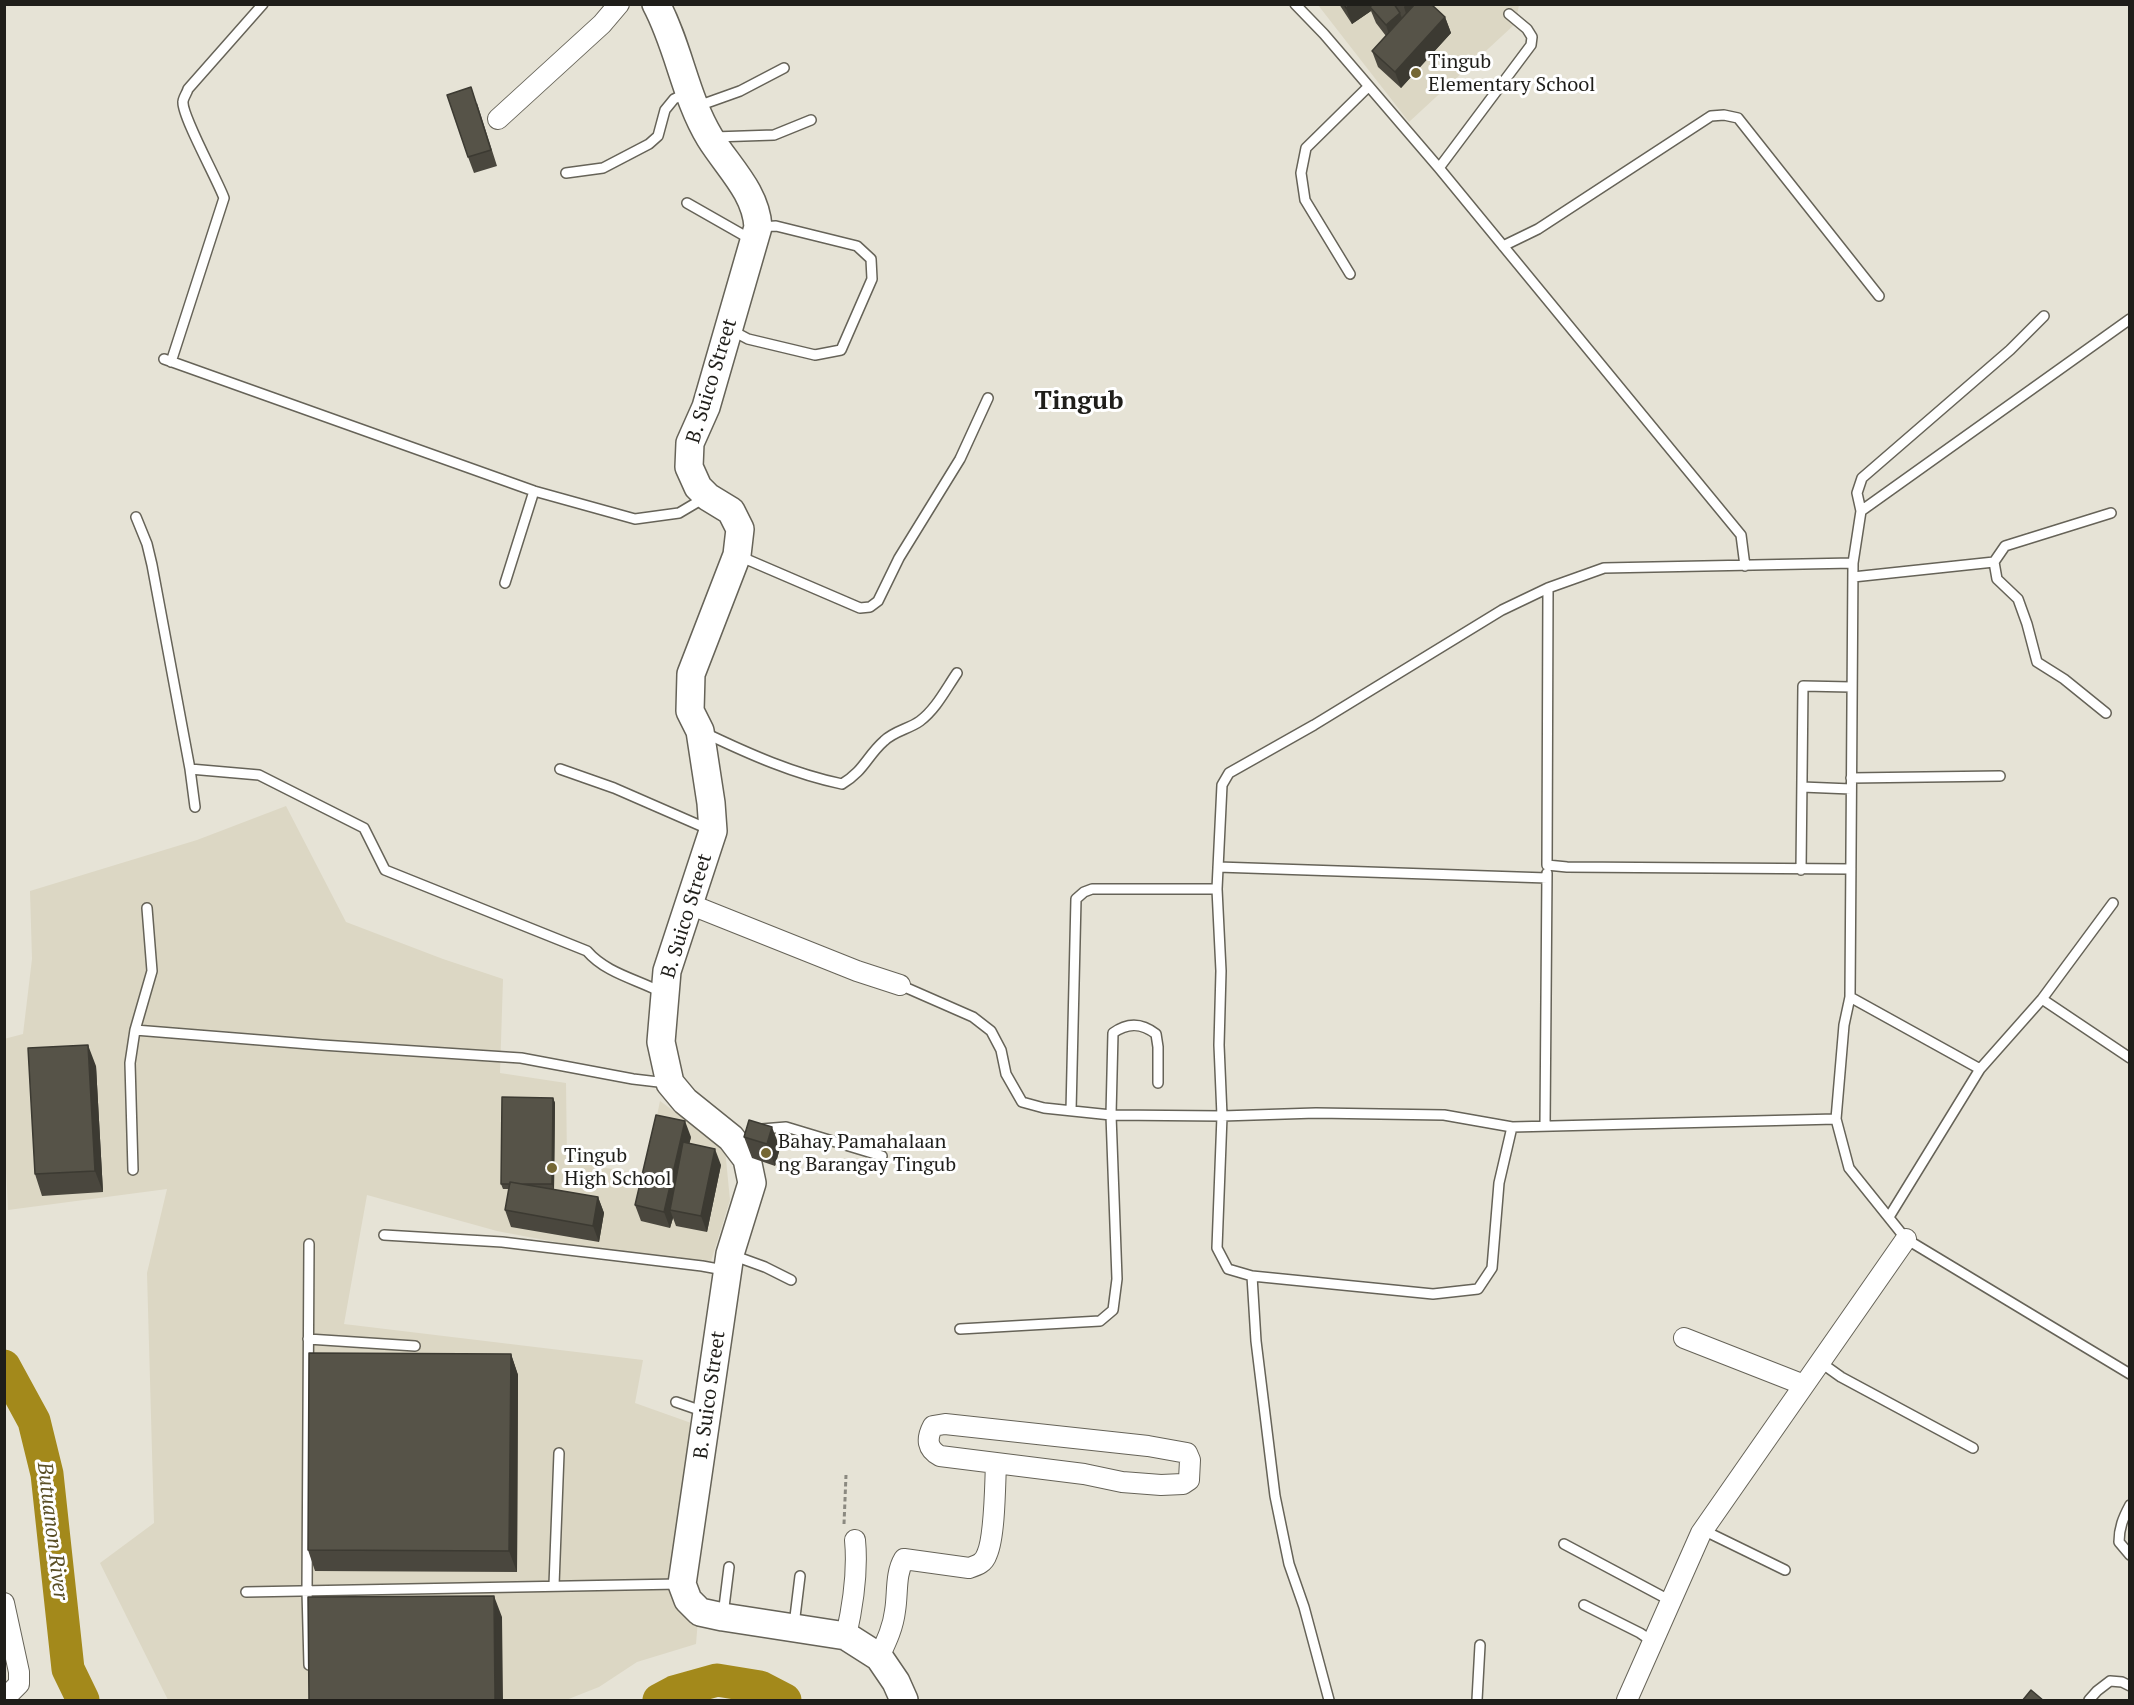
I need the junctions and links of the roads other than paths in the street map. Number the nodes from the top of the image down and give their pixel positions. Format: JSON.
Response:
{"nodes":[{"id":1,"x":619,"y":4,"type":"edge"},
{"id":2,"x":656,"y":4,"type":"edge"},
{"id":3,"x":1295,"y":4,"type":"edge"},
{"id":4,"x":260,"y":5,"type":"edge"},
{"id":5,"x":1509,"y":14,"type":"dead end"},
{"id":6,"x":784,"y":68,"type":"dead end"},
{"id":7,"x":1368,"y":87,"type":"junction"},
{"id":8,"x":692,"y":100,"type":"junction"},
{"id":9,"x":498,"y":119,"type":"dead end"},
{"id":10,"x":811,"y":120,"type":"dead end"},
{"id":11,"x":709,"y":137,"type":"junction"},
{"id":12,"x":1439,"y":168,"type":"junction"},
{"id":13,"x":566,"y":173,"type":"dead end"},
{"id":14,"x":687,"y":203,"type":"dead end"},
{"id":15,"x":756,"y":234,"type":"junction"},
{"id":16,"x":1503,"y":246,"type":"junction"},
{"id":17,"x":1350,"y":274,"type":"dead end"},
{"id":18,"x":1879,"y":296,"type":"dead end"},
{"id":19,"x":2044,"y":316,"type":"dead end"},
{"id":20,"x":2130,"y":319,"type":"edge"},
{"id":21,"x":729,"y":329,"type":"junction"},
{"id":22,"x":988,"y":398,"type":"dead end"},
{"id":23,"x":534,"y":491,"type":"junction"},
{"id":24,"x":708,"y":496,"type":"junction"},
{"id":25,"x":1861,"y":511,"type":"junction"},
{"id":26,"x":2110,"y":513,"type":"dead end"},
{"id":27,"x":136,"y":517,"type":"dead end"},
{"id":28,"x":737,"y":555,"type":"junction"},
{"id":29,"x":1994,"y":562,"type":"junction"},
{"id":30,"x":1854,"y":563,"type":"junction"},
{"id":31,"x":1745,"y":566,"type":"junction"},
{"id":32,"x":1853,"y":577,"type":"junction"},
{"id":33,"x":505,"y":583,"type":"dead end"},
{"id":34,"x":1548,"y":588,"type":"junction"},
{"id":35,"x":957,"y":674,"type":"dead end"},
{"id":36,"x":1851,"y":687,"type":"junction"},
{"id":37,"x":2106,"y":713,"type":"dead end"},
{"id":38,"x":700,"y":730,"type":"junction"},
{"id":39,"x":190,"y":769,"type":"junction"},
{"id":40,"x":560,"y":769,"type":"dead end"},
{"id":41,"x":2000,"y":776,"type":"dead end"},
{"id":42,"x":1851,"y":778,"type":"junction"},
{"id":43,"x":1802,"y":787,"type":"junction"},
{"id":44,"x":1851,"y":789,"type":"junction"},
{"id":45,"x":195,"y":807,"type":"dead end"},
{"id":46,"x":713,"y":831,"type":"junction"},
{"id":47,"x":1547,"y":865,"type":"junction"},
{"id":48,"x":1218,"y":867,"type":"junction"},
{"id":49,"x":1851,"y":869,"type":"junction"},
{"id":50,"x":1801,"y":870,"type":"junction"},
{"id":51,"x":1547,"y":878,"type":"junction"},
{"id":52,"x":1217,"y":889,"type":"junction"},
{"id":53,"x":2113,"y":903,"type":"dead end"},
{"id":54,"x":689,"y":904,"type":"junction"},
{"id":55,"x":147,"y":908,"type":"dead end"},
{"id":56,"x":900,"y":985,"type":"joint"},
{"id":57,"x":664,"y":994,"type":"junction"},
{"id":58,"x":1850,"y":997,"type":"junction"},
{"id":59,"x":2042,"y":999,"type":"junction"},
{"id":60,"x":135,"y":1030,"type":"junction"},
{"id":61,"x":2130,"y":1058,"type":"edge"},
{"id":62,"x":1980,"y":1069,"type":"junction"},
{"id":63,"x":670,"y":1083,"type":"junction"},
{"id":64,"x":1158,"y":1083,"type":"dead end"},
{"id":65,"x":1071,"y":1111,"type":"junction"},
{"id":66,"x":1112,"y":1115,"type":"junction"},
{"id":67,"x":1222,"y":1116,"type":"junction"},
{"id":68,"x":1836,"y":1119,"type":"junction"},
{"id":69,"x":1545,"y":1126,"type":"junction"},
{"id":70,"x":1512,"y":1127,"type":"junction"},
{"id":71,"x":749,"y":1146,"type":"junction"},
{"id":72,"x":882,"y":1156,"type":"dead end"},
{"id":73,"x":133,"y":1170,"type":"dead end"},
{"id":74,"x":1889,"y":1217,"type":"junction"},
{"id":75,"x":384,"y":1235,"type":"dead end"},
{"id":76,"x":1906,"y":1239,"type":"junction"},
{"id":77,"x":309,"y":1244,"type":"dead end"},
{"id":78,"x":729,"y":1262,"type":"junction"},
{"id":79,"x":1252,"y":1276,"type":"junction"},
{"id":80,"x":791,"y":1280,"type":"dead end"},
{"id":81,"x":960,"y":1329,"type":"dead end"},
{"id":82,"x":1684,"y":1338,"type":"dead end"},
{"id":83,"x":308,"y":1339,"type":"junction"},
{"id":84,"x":416,"y":1347,"type":"dead end"},
{"id":85,"x":1820,"y":1362,"type":"junction"},
{"id":86,"x":2128,"y":1370,"type":"edge"},
{"id":87,"x":1804,"y":1385,"type":"junction"},
{"id":88,"x":676,"y":1402,"type":"dead end"},
{"id":89,"x":707,"y":1413,"type":"junction"},
{"id":90,"x":1972,"y":1448,"type":"dead end"},
{"id":91,"x":559,"y":1453,"type":"dead end"},
{"id":92,"x":996,"y":1463,"type":"junction"},
{"id":93,"x":2130,"y":1505,"type":"edge"},
{"id":94,"x":1703,"y":1530,"type":"junction"},
{"id":95,"x":855,"y":1540,"type":"road end"},
{"id":96,"x":1564,"y":1544,"type":"dead end"},
{"id":97,"x":2130,"y":1555,"type":"edge"},
{"id":98,"x":729,"y":1567,"type":"dead end"},
{"id":99,"x":1785,"y":1570,"type":"dead end"},
{"id":100,"x":800,"y":1576,"type":"dead end"},
{"id":101,"x":682,"y":1584,"type":"junction"},
{"id":102,"x":554,"y":1585,"type":"junction"},
{"id":103,"x":307,"y":1591,"type":"junction"},
{"id":104,"x":246,"y":1592,"type":"dead end"},
{"id":105,"x":1671,"y":1601,"type":"junction"},
{"id":106,"x":4,"y":1603,"type":"edge"},
{"id":107,"x":1584,"y":1605,"type":"dead end"},
{"id":108,"x":723,"y":1617,"type":"junction"},
{"id":109,"x":794,"y":1628,"type":"junction"},
{"id":110,"x":846,"y":1636,"type":"junction"},
{"id":111,"x":1653,"y":1642,"type":"junction"},
{"id":112,"x":1480,"y":1645,"type":"dead end"},
{"id":113,"x":879,"y":1657,"type":"junction"},
{"id":114,"x":309,"y":1679,"type":"edge"},
{"id":115,"x":2130,"y":1686,"type":"edge"},
{"id":116,"x":4,"y":1694,"type":"edge"},
{"id":117,"x":904,"y":1701,"type":"edge"},
{"id":118,"x":1329,"y":1701,"type":"edge"},
{"id":119,"x":1477,"y":1701,"type":"edge"},
{"id":120,"x":1627,"y":1701,"type":"edge"},
{"id":121,"x":2089,"y":1701,"type":"edge"}],
"edges":[{"from":1,"to":9,"type":"street"},
{"from":2,"to":8,"type":"street","name":"B. Suico Street"},
{"from":3,"to":7,"type":"lane"},
{"from":4,"to":23,"type":"lane"},
{"from":5,"to":12,"type":"lane"},
{"from":6,"to":8,"type":"lane"},
{"from":7,"to":12,"type":"lane"},
{"from":7,"to":17,"type":"lane"},
{"from":8,"to":11,"type":"street","name":"B. Suico Street"},
{"from":8,"to":13,"type":"lane"},
{"from":10,"to":11,"type":"lane"},
{"from":11,"to":15,"type":"street","name":"B. Suico Street"},
{"from":12,"to":16,"type":"lane"},
{"from":14,"to":15,"type":"lane"},
{"from":15,"to":21,"type":"street","name":"B. Suico Street"},
{"from":15,"to":21,"type":"lane"},
{"from":16,"to":18,"type":"lane"},
{"from":16,"to":31,"type":"lane"},
{"from":19,"to":25,"type":"lane"},
{"from":20,"to":25,"type":"lane"},
{"from":21,"to":24,"type":"street","name":"B. Suico Street"},
{"from":22,"to":28,"type":"lane"},
{"from":23,"to":24,"type":"lane"},
{"from":23,"to":33,"type":"lane"},
{"from":24,"to":28,"type":"street","name":"B. Suico Street"},
{"from":25,"to":30,"type":"lane"},
{"from":26,"to":29,"type":"lane"},
{"from":27,"to":39,"type":"lane"},
{"from":28,"to":38,"type":"street","name":"B. Suico Street"},
{"from":29,"to":32,"type":"lane"},
{"from":29,"to":37,"type":"lane"},
{"from":30,"to":31,"type":"lane"},
{"from":30,"to":32,"type":"lane"},
{"from":31,"to":34,"type":"lane"},
{"from":32,"to":36,"type":"lane"},
{"from":34,"to":47,"type":"lane"},
{"from":34,"to":48,"type":"lane"},
{"from":35,"to":38,"type":"lane"},
{"from":36,"to":42,"type":"lane"},
{"from":36,"to":43,"type":"lane"},
{"from":38,"to":46,"type":"street","name":"B. Suico Street"},
{"from":39,"to":45,"type":"lane"},
{"from":39,"to":57,"type":"lane"},
{"from":40,"to":46,"type":"lane"},
{"from":41,"to":42,"type":"lane"},
{"from":42,"to":44,"type":"lane"},
{"from":43,"to":44,"type":"lane"},
{"from":43,"to":50,"type":"lane"},
{"from":44,"to":49,"type":"lane"},
{"from":46,"to":54,"type":"street","name":"B. Suico Street"},
{"from":47,"to":50,"type":"lane"},
{"from":47,"to":51,"type":"lane"},
{"from":48,"to":51,"type":"lane"},
{"from":48,"to":52,"type":"lane"},
{"from":49,"to":50,"type":"lane"},
{"from":49,"to":58,"type":"lane"},
{"from":51,"to":69,"type":"lane"},
{"from":52,"to":65,"type":"lane"},
{"from":52,"to":67,"type":"lane"},
{"from":53,"to":59,"type":"lane"},
{"from":54,"to":56,"type":"street"},
{"from":54,"to":57,"type":"street","name":"B. Suico Street"},
{"from":55,"to":60,"type":"lane"},
{"from":56,"to":65,"type":"lane"},
{"from":57,"to":63,"type":"street","name":"B. Suico Street"},
{"from":58,"to":62,"type":"lane"},
{"from":58,"to":68,"type":"lane"},
{"from":59,"to":61,"type":"lane"},
{"from":59,"to":62,"type":"lane"},
{"from":60,"to":63,"type":"lane"},
{"from":60,"to":73,"type":"lane"},
{"from":62,"to":74,"type":"lane"},
{"from":63,"to":71,"type":"street","name":"B. Suico Street"},
{"from":64,"to":66,"type":"lane"},
{"from":65,"to":66,"type":"lane"},
{"from":66,"to":67,"type":"lane"},
{"from":66,"to":81,"type":"lane"},
{"from":67,"to":70,"type":"lane"},
{"from":67,"to":79,"type":"lane"},
{"from":68,"to":69,"type":"lane"},
{"from":68,"to":74,"type":"lane"},
{"from":69,"to":70,"type":"lane"},
{"from":70,"to":79,"type":"lane"},
{"from":71,"to":72,"type":"lane"},
{"from":71,"to":78,"type":"street","name":"B. Suico Street"},
{"from":74,"to":76,"type":"lane"},
{"from":75,"to":78,"type":"lane"},
{"from":76,"to":85,"type":"street"},
{"from":76,"to":86,"type":"lane"},
{"from":77,"to":83,"type":"lane"},
{"from":78,"to":80,"type":"lane"},
{"from":78,"to":89,"type":"street","name":"B. Suico Street"},
{"from":79,"to":118,"type":"lane"},
{"from":82,"to":87,"type":"street"},
{"from":83,"to":84,"type":"lane"},
{"from":83,"to":103,"type":"lane"},
{"from":85,"to":87,"type":"street"},
{"from":85,"to":90,"type":"lane"},
{"from":87,"to":94,"type":"street"},
{"from":88,"to":89,"type":"lane"},
{"from":89,"to":101,"type":"street","name":"B. Suico Street"},
{"from":91,"to":102,"type":"lane"},
{"from":92,"to":92,"type":"street"},
{"from":92,"to":113,"type":"street"},
{"from":93,"to":97,"type":"lane"},
{"from":94,"to":99,"type":"lane"},
{"from":94,"to":105,"type":"street"},
{"from":95,"to":110,"type":"street"},
{"from":96,"to":105,"type":"lane"},
{"from":98,"to":108,"type":"lane"},
{"from":100,"to":109,"type":"lane"},
{"from":101,"to":102,"type":"lane"},
{"from":101,"to":108,"type":"street"},
{"from":102,"to":103,"type":"lane"},
{"from":103,"to":104,"type":"lane"},
{"from":103,"to":114,"type":"lane"},
{"from":105,"to":111,"type":"street"},
{"from":106,"to":116,"type":"street"},
{"from":107,"to":111,"type":"lane"},
{"from":108,"to":109,"type":"street"},
{"from":109,"to":110,"type":"street"},
{"from":110,"to":113,"type":"street"},
{"from":111,"to":120,"type":"street"},
{"from":112,"to":119,"type":"lane"},
{"from":113,"to":117,"type":"street"},
{"from":115,"to":121,"type":"lane"}]}
